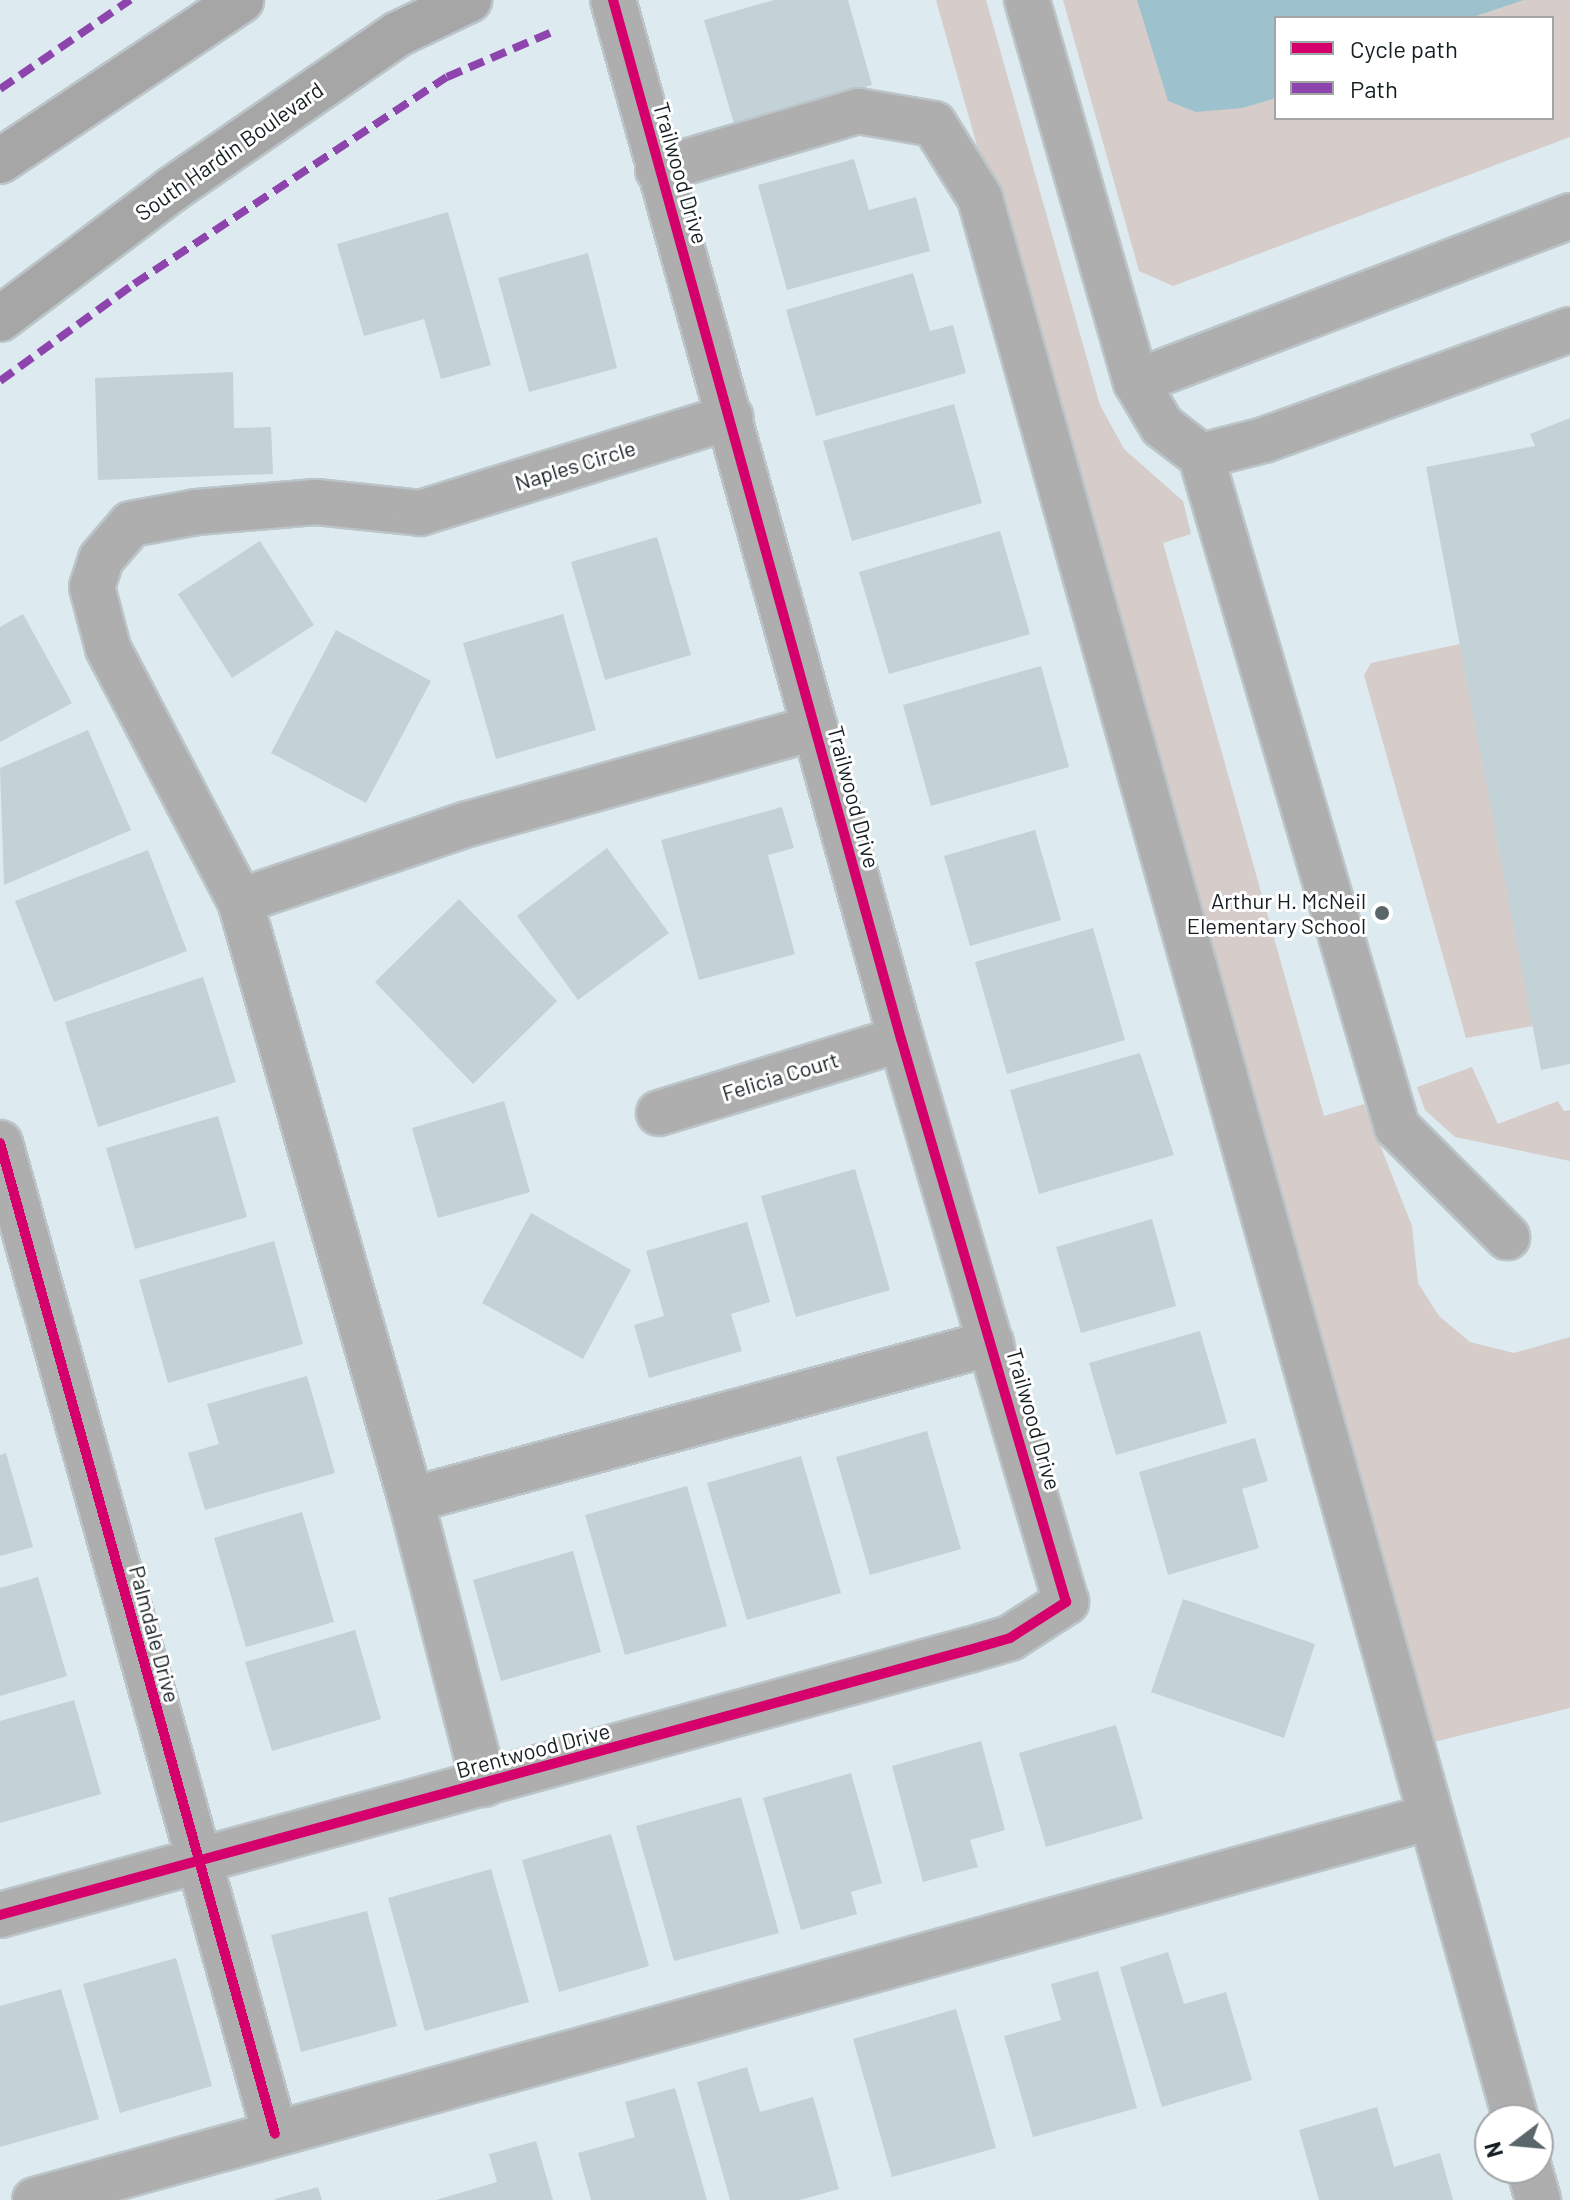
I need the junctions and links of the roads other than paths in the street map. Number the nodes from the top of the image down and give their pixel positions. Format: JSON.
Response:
{"nodes":[{"id":1,"x":241,"y":0,"type":"edge"},
{"id":2,"x":469,"y":0,"type":"edge"},
{"id":3,"x":613,"y":0,"type":"edge"},
{"id":4,"x":1027,"y":0,"type":"edge"},
{"id":5,"x":0,"y":161,"type":"edge"},
{"id":6,"x":658,"y":170,"type":"junction"},
{"id":7,"x":1570,"y":216,"type":"edge"},
{"id":8,"x":0,"y":319,"type":"edge"},
{"id":9,"x":1570,"y":330,"type":"edge"},
{"id":10,"x":1136,"y":382,"type":"junction"},
{"id":11,"x":730,"y":417,"type":"junction"},
{"id":12,"x":1201,"y":456,"type":"junction"},
{"id":13,"x":815,"y":728,"type":"junction"},
{"id":14,"x":240,"y":901,"type":"junction"},
{"id":15,"x":901,"y":1039,"type":"junction"},
{"id":16,"x":659,"y":1113,"type":"dead end"},
{"id":17,"x":0,"y":1143,"type":"edge"},
{"id":18,"x":1507,"y":1237,"type":"dead end"},
{"id":19,"x":991,"y":1343,"type":"junction"},
{"id":20,"x":411,"y":1500,"type":"junction"},
{"id":21,"x":1066,"y":1602,"type":"joint"},
{"id":22,"x":484,"y":1784,"type":"junction"},
{"id":23,"x":1430,"y":1817,"type":"junction"},
{"id":24,"x":198,"y":1864,"type":"junction"},
{"id":25,"x":0,"y":1915,"type":"edge"},
{"id":26,"x":1511,"y":2104,"type":"edge"},
{"id":27,"x":275,"y":2134,"type":"junction"},
{"id":28,"x":35,"y":2200,"type":"edge"}],
"edges":[{"from":1,"to":5,"type":"main road"},
{"from":2,"to":8,"type":"main road","name":"South Hardin Boulevard"},
{"from":3,"to":6,"type":"street","name":"Trailwood Drive"},
{"from":4,"to":10,"type":"street"},
{"from":6,"to":11,"type":"street","name":"Trailwood Drive"},
{"from":6,"to":23,"type":"street"},
{"from":7,"to":10,"type":"street"},
{"from":9,"to":12,"type":"street"},
{"from":10,"to":12,"type":"street"},
{"from":11,"to":13,"type":"street","name":"Trailwood Drive"},
{"from":11,"to":14,"type":"street","name":"Naples Circle"},
{"from":12,"to":18,"type":"street"},
{"from":13,"to":14,"type":"street"},
{"from":13,"to":15,"type":"street","name":"Trailwood Drive"},
{"from":14,"to":20,"type":"street"},
{"from":15,"to":16,"type":"street","name":"Felicia Court"},
{"from":15,"to":19,"type":"street","name":"Trailwood Drive"},
{"from":17,"to":24,"type":"street","name":"Palmdale Drive"},
{"from":19,"to":20,"type":"street"},
{"from":19,"to":21,"type":"street","name":"Trailwood Drive"},
{"from":20,"to":22,"type":"street"},
{"from":21,"to":22,"type":"street","name":"Brentwood Drive"},
{"from":22,"to":24,"type":"street","name":"Brentwood Drive"},
{"from":23,"to":26,"type":"street"},
{"from":23,"to":27,"type":"street"},
{"from":24,"to":25,"type":"street","name":"Brentwood Drive"},
{"from":24,"to":27,"type":"street","name":"Palmdale Drive"},
{"from":27,"to":28,"type":"street"}]}
